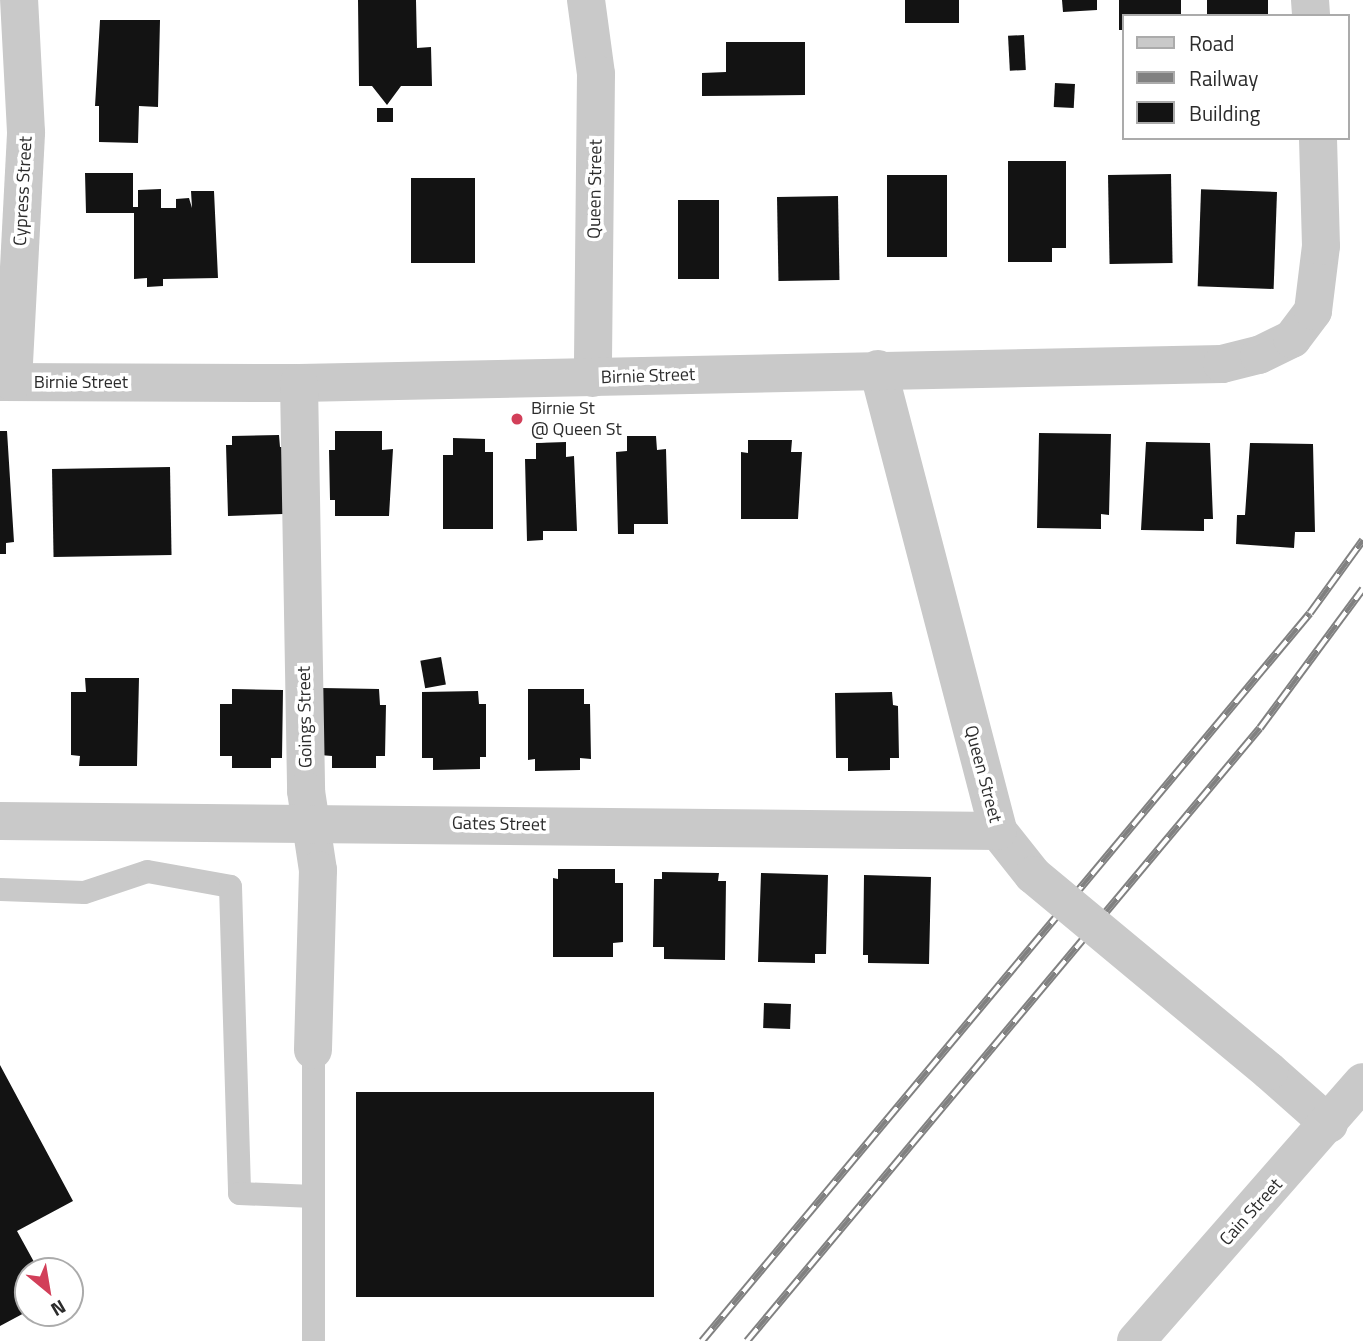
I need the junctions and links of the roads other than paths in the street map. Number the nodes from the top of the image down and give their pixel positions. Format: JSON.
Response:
{"nodes":[{"id":1,"x":19,"y":0,"type":"edge"},
{"id":2,"x":586,"y":0,"type":"edge"},
{"id":3,"x":1318,"y":140,"type":"edge"},
{"id":4,"x":878,"y":369,"type":"junction"},
{"id":5,"x":593,"y":378,"type":"junction"},
{"id":6,"x":6,"y":382,"type":"edge"},
{"id":7,"x":299,"y":383,"type":"junction"},
{"id":8,"x":0,"y":821,"type":"edge"},
{"id":9,"x":311,"y":822,"type":"junction"},
{"id":10,"x":998,"y":831,"type":"junction"},
{"id":11,"x":0,"y":889,"type":"edge"},
{"id":12,"x":313,"y":1050,"type":"joint"},
{"id":13,"x":1363,"y":1082,"type":"edge"},
{"id":14,"x":1329,"y":1124,"type":"junction"},
{"id":15,"x":313,"y":1196,"type":"junction"},
{"id":16,"x":313,"y":1341,"type":"edge"},
{"id":17,"x":1136,"y":1341,"type":"edge"}],
"edges":[{"from":1,"to":6,"type":"street","name":"Cypress Street"},
{"from":2,"to":5,"type":"street","name":"Queen Street"},
{"from":3,"to":4,"type":"street","name":"Birnie Street"},
{"from":4,"to":5,"type":"street","name":"Birnie Street"},
{"from":4,"to":10,"type":"street","name":"Queen Street"},
{"from":5,"to":7,"type":"street","name":"Birnie Street"},
{"from":6,"to":7,"type":"street","name":"Birnie Street"},
{"from":7,"to":9,"type":"street","name":"Goings Street"},
{"from":8,"to":9,"type":"street","name":"Gates Street"},
{"from":9,"to":10,"type":"street","name":"Gates Street"},
{"from":9,"to":12,"type":"street","name":"Goings Street"},
{"from":10,"to":14,"type":"street","name":"Queen Street","bridge":true},
{"from":11,"to":15,"type":"lane"},
{"from":12,"to":15,"type":"lane"},
{"from":13,"to":14,"type":"street","name":"Cain Street"},
{"from":14,"to":17,"type":"street","name":"Cain Street"},
{"from":15,"to":16,"type":"lane"}]}
